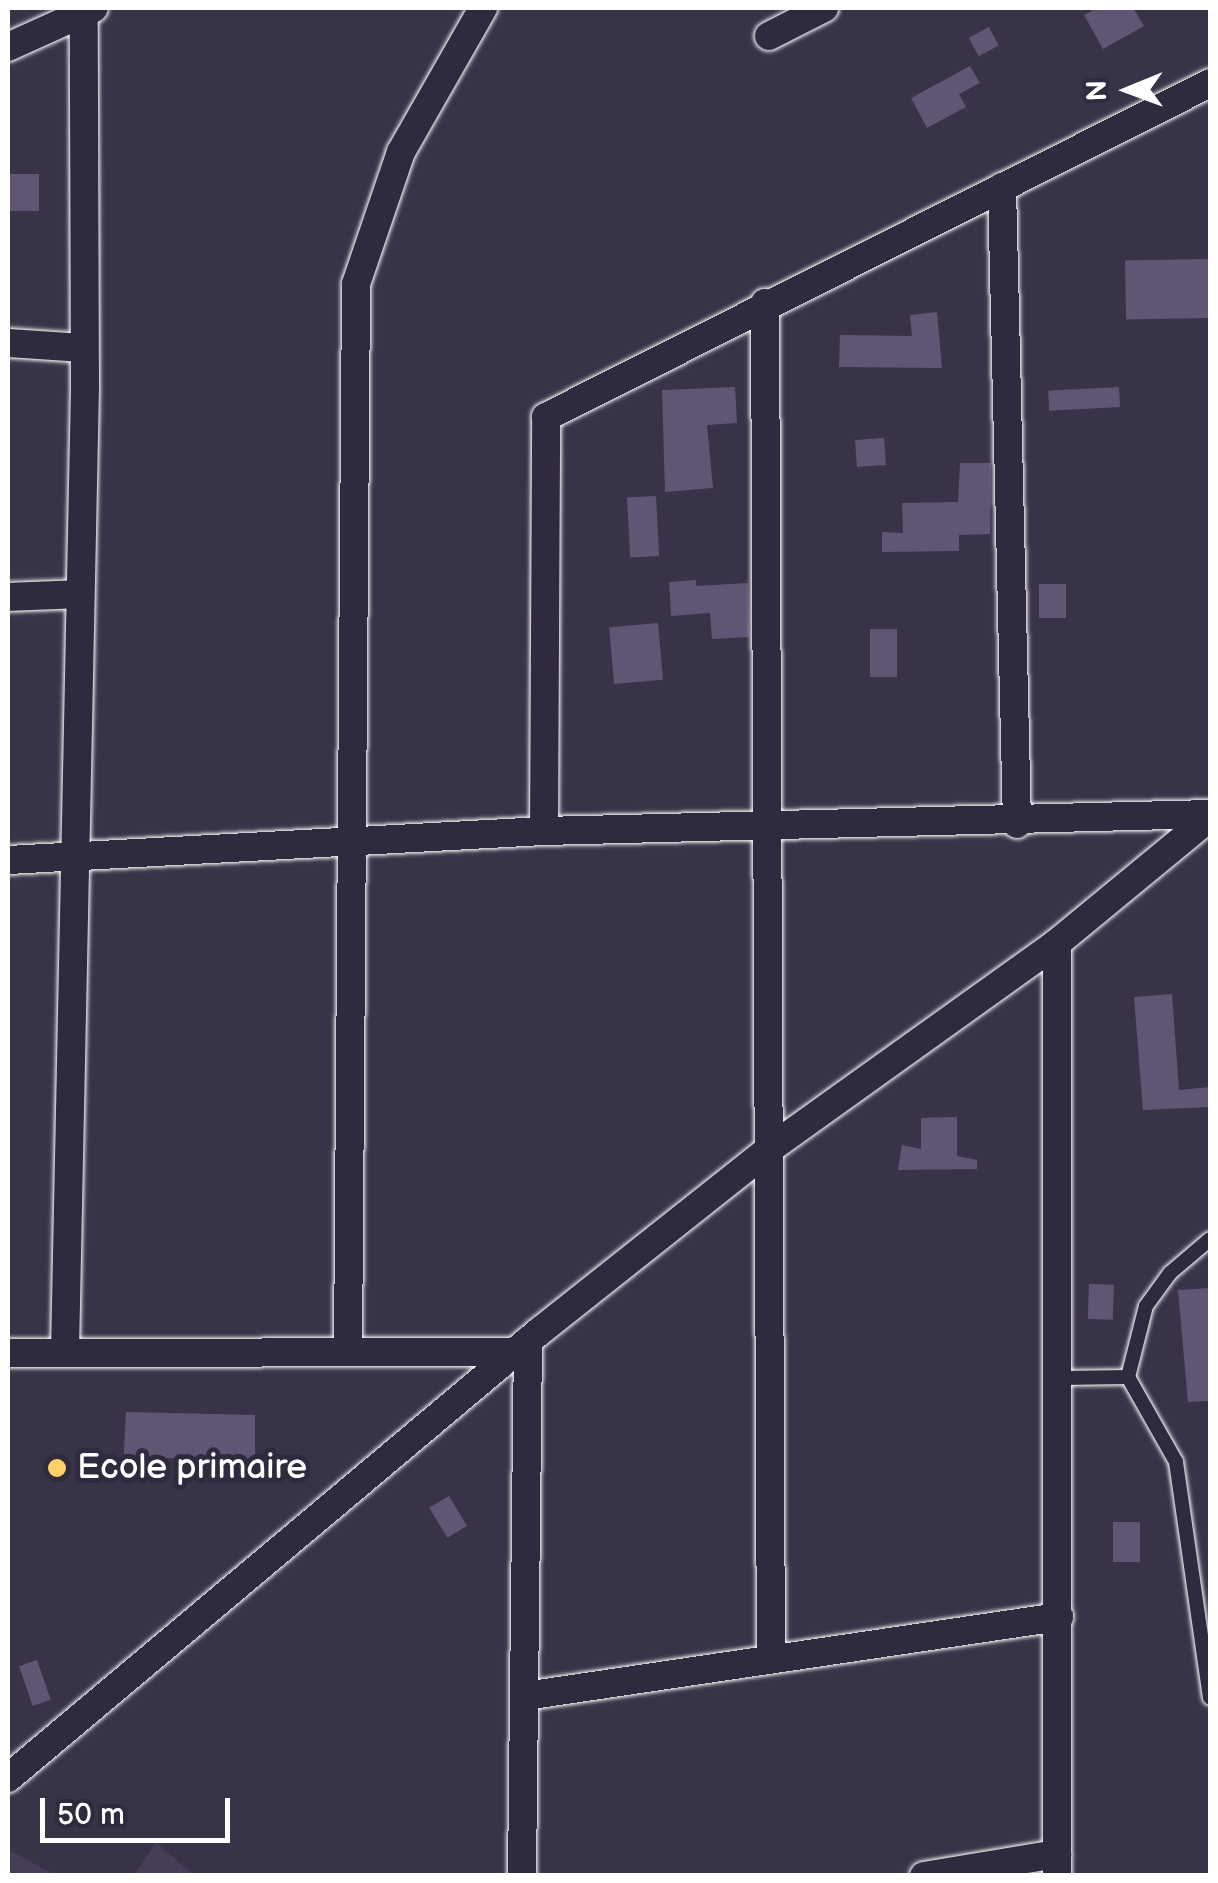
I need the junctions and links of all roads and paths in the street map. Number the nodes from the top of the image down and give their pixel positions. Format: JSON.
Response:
{"nodes":[{"id":1,"x":87,"y":8,"type":"edge"},
{"id":2,"x":483,"y":8,"type":"edge"},
{"id":3,"x":824,"y":8,"type":"edge"},
{"id":4,"x":769,"y":36,"type":"dead end"},
{"id":5,"x":8,"y":47,"type":"edge"},
{"id":6,"x":1210,"y":82,"type":"edge"},
{"id":7,"x":1002,"y":187,"type":"junction"},
{"id":8,"x":765,"y":303,"type":"junction"},
{"id":9,"x":8,"y":343,"type":"edge"},
{"id":10,"x":84,"y":348,"type":"junction"},
{"id":11,"x":80,"y":594,"type":"junction"},
{"id":12,"x":8,"y":598,"type":"edge"},
{"id":13,"x":1210,"y":815,"type":"edge"},
{"id":14,"x":1017,"y":824,"type":"junction"},
{"id":15,"x":771,"y":825,"type":"junction"},
{"id":16,"x":544,"y":831,"type":"junction"},
{"id":17,"x":353,"y":843,"type":"junction"},
{"id":18,"x":74,"y":855,"type":"junction"},
{"id":19,"x":8,"y":860,"type":"edge"},
{"id":20,"x":1057,"y":943,"type":"junction"},
{"id":21,"x":768,"y":1150,"type":"junction"},
{"id":22,"x":1210,"y":1239,"type":"edge"},
{"id":23,"x":522,"y":1346,"type":"junction"},
{"id":24,"x":66,"y":1351,"type":"junction"},
{"id":25,"x":8,"y":1352,"type":"edge"},
{"id":26,"x":348,"y":1352,"type":"junction"},
{"id":27,"x":1061,"y":1378,"type":"junction"},
{"id":28,"x":1128,"y":1378,"type":"junction"},
{"id":29,"x":1059,"y":1617,"type":"junction"},
{"id":30,"x":771,"y":1655,"type":"junction"},
{"id":31,"x":524,"y":1696,"type":"junction"},
{"id":32,"x":1210,"y":1698,"type":"edge"},
{"id":33,"x":8,"y":1778,"type":"edge"},
{"id":34,"x":1057,"y":1865,"type":"edge"},
{"id":35,"x":522,"y":1876,"type":"edge"},
{"id":36,"x":924,"y":1876,"type":"edge"}],
"edges":[{"from":1,"to":5,"type":"street"},
{"from":1,"to":10,"type":"street"},
{"from":2,"to":17,"type":"street"},
{"from":3,"to":4,"type":"street"},
{"from":6,"to":7,"type":"street"},
{"from":7,"to":8,"type":"street"},
{"from":7,"to":14,"type":"street"},
{"from":8,"to":15,"type":"street"},
{"from":8,"to":16,"type":"street"},
{"from":9,"to":10,"type":"street"},
{"from":10,"to":11,"type":"street"},
{"from":11,"to":12,"type":"street"},
{"from":11,"to":18,"type":"street"},
{"from":13,"to":14,"type":"street"},
{"from":13,"to":20,"type":"street"},
{"from":14,"to":15,"type":"street"},
{"from":15,"to":16,"type":"street"},
{"from":15,"to":21,"type":"street"},
{"from":16,"to":17,"type":"street"},
{"from":17,"to":18,"type":"street"},
{"from":17,"to":26,"type":"street"},
{"from":18,"to":19,"type":"street"},
{"from":18,"to":24,"type":"street"},
{"from":20,"to":21,"type":"street"},
{"from":20,"to":27,"type":"street"},
{"from":21,"to":23,"type":"street"},
{"from":21,"to":30,"type":"street"},
{"from":22,"to":28,"type":"lane"},
{"from":23,"to":26,"type":"street"},
{"from":23,"to":31,"type":"street"},
{"from":23,"to":33,"type":"street"},
{"from":24,"to":25,"type":"street"},
{"from":24,"to":26,"type":"street"},
{"from":27,"to":28,"type":"lane"},
{"from":27,"to":29,"type":"street"},
{"from":28,"to":32,"type":"lane"},
{"from":29,"to":30,"type":"street"},
{"from":29,"to":34,"type":"street"},
{"from":30,"to":31,"type":"street"},
{"from":31,"to":35,"type":"street"},
{"from":34,"to":36,"type":"street"}]}
